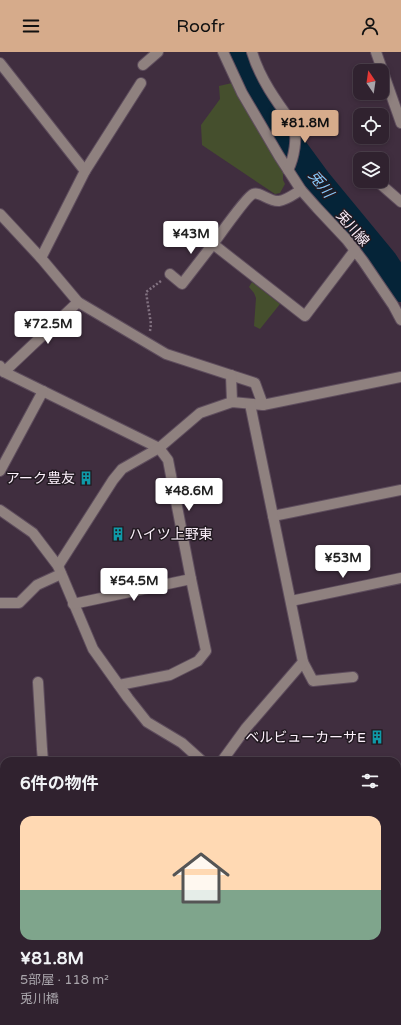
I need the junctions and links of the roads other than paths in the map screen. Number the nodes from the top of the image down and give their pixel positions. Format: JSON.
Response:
{"nodes":[{"id":1,"x":158,"y":52,"type":"edge"},
{"id":2,"x":223,"y":52,"type":"edge"},
{"id":3,"x":252,"y":52,"type":"edge"},
{"id":4,"x":376,"y":52,"type":"edge"},
{"id":5,"x":0,"y":63,"type":"edge"},
{"id":6,"x":143,"y":65,"type":"dead end"},
{"id":7,"x":141,"y":84,"type":"dead end"},
{"id":8,"x":401,"y":123,"type":"edge"},
{"id":9,"x":288,"y":170,"type":"junction"},
{"id":10,"x":85,"y":171,"type":"junction"},
{"id":11,"x":385,"y":188,"type":"edge"},
{"id":12,"x":301,"y":190,"type":"junction"},
{"id":13,"x":401,"y":202,"type":"edge"},
{"id":14,"x":0,"y":214,"type":"edge"},
{"id":15,"x":213,"y":244,"type":"junction"},
{"id":16,"x":354,"y":250,"type":"junction"},
{"id":17,"x":41,"y":258,"type":"junction"},
{"id":18,"x":170,"y":274,"type":"road end"},
{"id":19,"x":78,"y":302,"type":"junction"},
{"id":20,"x":401,"y":320,"type":"edge"},
{"id":21,"x":2,"y":369,"type":"edge"},
{"id":22,"x":231,"y":375,"type":"junction"},
{"id":23,"x":401,"y":377,"type":"edge"},
{"id":24,"x":43,"y":391,"type":"junction"},
{"id":25,"x":232,"y":402,"type":"junction"},
{"id":26,"x":250,"y":404,"type":"junction"},
{"id":27,"x":262,"y":405,"type":"junction"},
{"id":28,"x":159,"y":448,"type":"junction"},
{"id":29,"x":0,"y":471,"type":"edge"},
{"id":30,"x":401,"y":490,"type":"edge"},
{"id":31,"x":0,"y":510,"type":"edge"},
{"id":32,"x":273,"y":516,"type":"junction"},
{"id":33,"x":59,"y":570,"type":"junction"},
{"id":34,"x":401,"y":578,"type":"edge"},
{"id":35,"x":191,"y":579,"type":"junction"},
{"id":36,"x":290,"y":601,"type":"junction"},
{"id":37,"x":0,"y":603,"type":"edge"},
{"id":38,"x":73,"y":604,"type":"junction"},
{"id":39,"x":303,"y":662,"type":"junction"},
{"id":40,"x":353,"y":677,"type":"dead end"},
{"id":41,"x":38,"y":682,"type":"dead end"},
{"id":42,"x":118,"y":685,"type":"junction"},
{"id":43,"x":43,"y":757,"type":"edge"},
{"id":44,"x":198,"y":757,"type":"edge"},
{"id":45,"x":225,"y":757,"type":"edge"}],
"edges":[{"from":1,"to":6,"type":"street"},
{"from":2,"to":9,"type":"street","name":"兎川線"},
{"from":3,"to":9,"type":"street"},
{"from":4,"to":8,"type":"street"},
{"from":5,"to":10,"type":"street"},
{"from":7,"to":10,"type":"street"},
{"from":9,"to":12,"type":"street","name":"兎川線"},
{"from":10,"to":17,"type":"street"},
{"from":11,"to":13,"type":"street"},
{"from":12,"to":15,"type":"street"},
{"from":12,"to":16,"type":"street","name":"兎川線"},
{"from":14,"to":17,"type":"street"},
{"from":15,"to":16,"type":"street"},
{"from":15,"to":18,"type":"street"},
{"from":16,"to":20,"type":"street","name":"兎川線"},
{"from":17,"to":19,"type":"street"},
{"from":19,"to":21,"type":"street"},
{"from":19,"to":22,"type":"street"},
{"from":21,"to":24,"type":"street"},
{"from":22,"to":25,"type":"street"},
{"from":22,"to":27,"type":"street"},
{"from":23,"to":27,"type":"street"},
{"from":24,"to":28,"type":"street"},
{"from":24,"to":29,"type":"street"},
{"from":25,"to":26,"type":"street"},
{"from":25,"to":28,"type":"street"},
{"from":26,"to":27,"type":"street"},
{"from":26,"to":32,"type":"street"},
{"from":28,"to":33,"type":"street"},
{"from":28,"to":35,"type":"street"},
{"from":30,"to":32,"type":"street"},
{"from":31,"to":33,"type":"street"},
{"from":32,"to":36,"type":"street"},
{"from":33,"to":37,"type":"street"},
{"from":33,"to":38,"type":"street"},
{"from":34,"to":36,"type":"street"},
{"from":35,"to":38,"type":"street"},
{"from":35,"to":42,"type":"street"},
{"from":36,"to":39,"type":"street"},
{"from":38,"to":42,"type":"street"},
{"from":39,"to":40,"type":"street"},
{"from":39,"to":45,"type":"street"},
{"from":41,"to":43,"type":"street"},
{"from":42,"to":44,"type":"street"}]}
